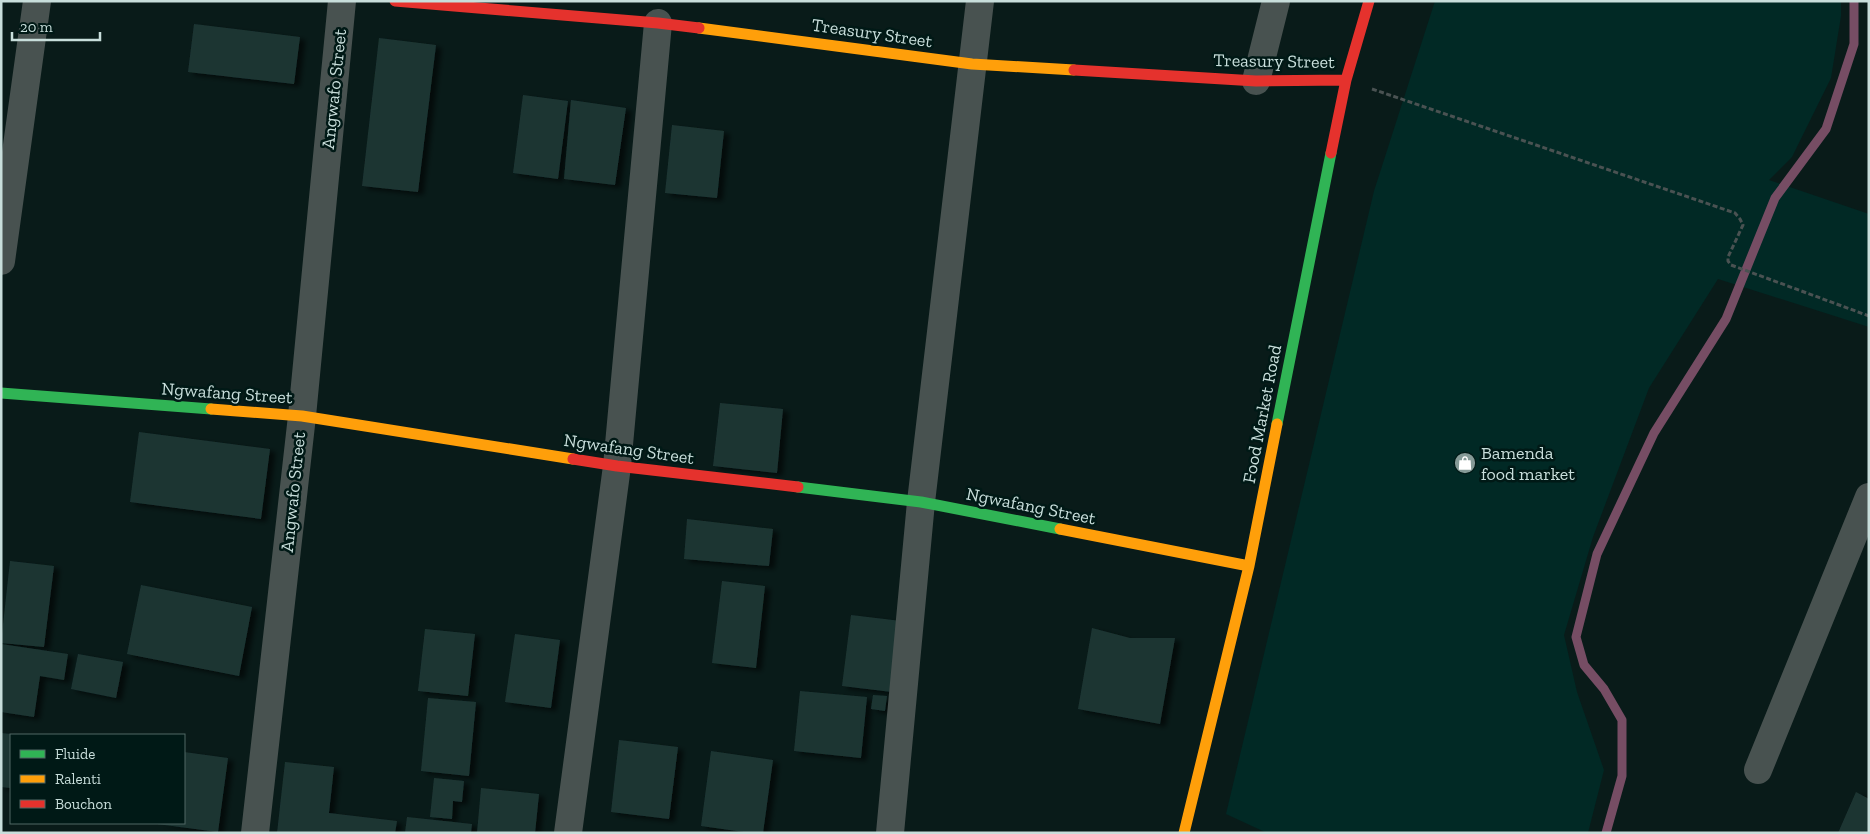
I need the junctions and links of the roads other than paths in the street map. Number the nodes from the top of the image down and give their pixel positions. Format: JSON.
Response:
{"nodes":[{"id":1,"x":38,"y":1,"type":"edge"},
{"id":2,"x":342,"y":1,"type":"edge"},
{"id":3,"x":395,"y":1,"type":"edge"},
{"id":4,"x":980,"y":1,"type":"edge"},
{"id":5,"x":1276,"y":1,"type":"edge"},
{"id":6,"x":1369,"y":1,"type":"edge"},
{"id":7,"x":658,"y":23,"type":"junction"},
{"id":8,"x":972,"y":64,"type":"junction"},
{"id":9,"x":1346,"y":80,"type":"junction"},
{"id":10,"x":1256,"y":81,"type":"junction"},
{"id":11,"x":1,"y":261,"type":"edge"},
{"id":12,"x":1,"y":393,"type":"edge"},
{"id":13,"x":302,"y":416,"type":"junction"},
{"id":14,"x":617,"y":466,"type":"junction"},
{"id":15,"x":1869,"y":497,"type":"edge"},
{"id":16,"x":921,"y":502,"type":"junction"},
{"id":17,"x":1249,"y":566,"type":"junction"},
{"id":18,"x":1758,"y":770,"type":"dead end"},
{"id":19,"x":1189,"y":831,"type":"edge"},
{"id":20,"x":255,"y":833,"type":"edge"},
{"id":21,"x":568,"y":833,"type":"edge"},
{"id":22,"x":890,"y":833,"type":"edge"}],
"edges":[{"from":1,"to":11,"type":"street"},
{"from":2,"to":13,"type":"street","name":"Angwafo Street"},
{"from":3,"to":7,"type":"main road","name":"Treasury Street"},
{"from":4,"to":8,"type":"street"},
{"from":5,"to":10,"type":"street"},
{"from":6,"to":9,"type":"main road","name":"Food Market Road"},
{"from":7,"to":8,"type":"main road","name":"Treasury Street"},
{"from":7,"to":14,"type":"street"},
{"from":8,"to":10,"type":"main road","name":"Treasury Street"},
{"from":8,"to":16,"type":"street"},
{"from":9,"to":10,"type":"main road","name":"Treasury Street"},
{"from":9,"to":17,"type":"main road","name":"Food Market Road"},
{"from":12,"to":13,"type":"main road","name":"Ngwafang Street"},
{"from":13,"to":14,"type":"main road","name":"Ngwafang Street"},
{"from":13,"to":20,"type":"street","name":"Angwafo Street"},
{"from":14,"to":16,"type":"main road","name":"Ngwafang Street"},
{"from":14,"to":21,"type":"street"},
{"from":15,"to":18,"type":"street"},
{"from":16,"to":17,"type":"main road","name":"Ngwafang Street"},
{"from":16,"to":22,"type":"street"},
{"from":17,"to":19,"type":"main road","name":"Food Market Road"}]}
